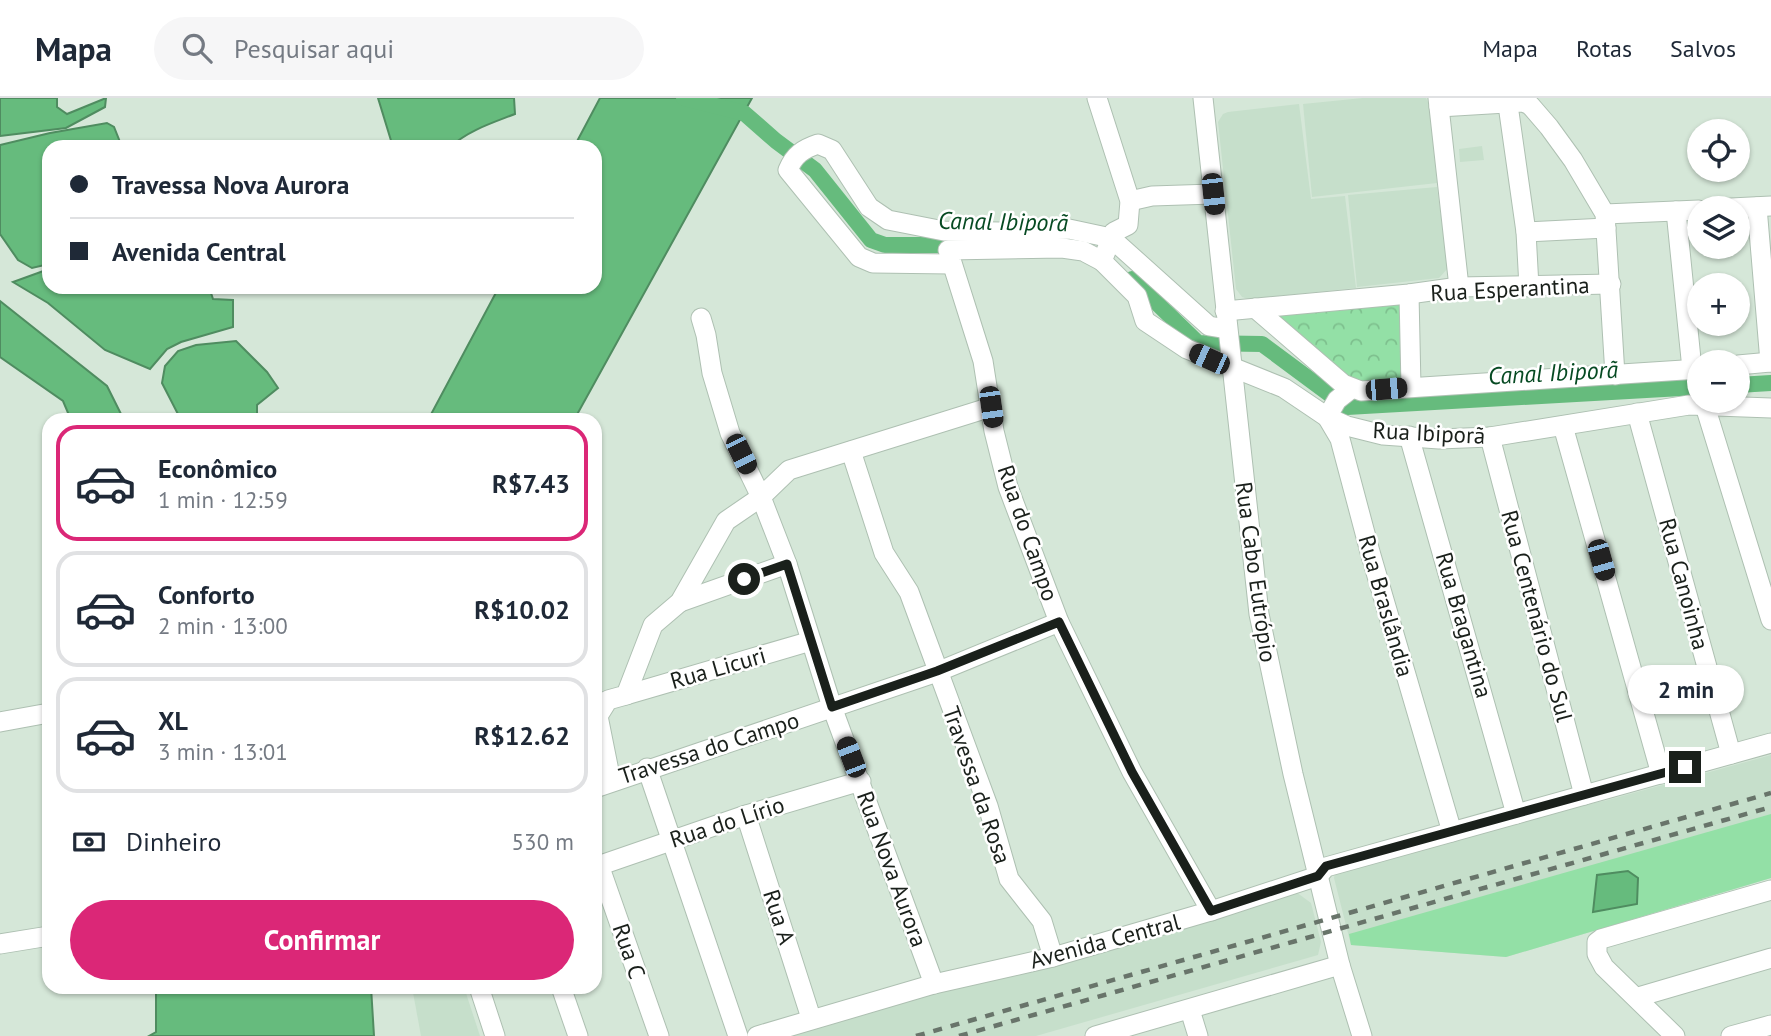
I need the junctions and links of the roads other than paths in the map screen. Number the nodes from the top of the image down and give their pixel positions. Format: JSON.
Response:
{"nodes":[{"id":1,"x":1097,"y":98,"type":"edge"},
{"id":2,"x":1203,"y":98,"type":"edge"},
{"id":3,"x":1513,"y":101,"type":"edge"},
{"id":4,"x":1438,"y":103,"type":"edge"},
{"id":5,"x":1213,"y":194,"type":"junction"},
{"id":6,"x":1130,"y":201,"type":"junction"},
{"id":7,"x":1764,"y":206,"type":"edge"},
{"id":8,"x":1676,"y":211,"type":"junction"},
{"id":9,"x":1687,"y":211,"type":"edge"},
{"id":10,"x":1605,"y":221,"type":"junction"},
{"id":11,"x":1526,"y":232,"type":"junction"},
{"id":12,"x":1106,"y":251,"type":"junction"},
{"id":13,"x":950,"y":257,"type":"junction"},
{"id":14,"x":1611,"y":284,"type":"junction"},
{"id":15,"x":1459,"y":287,"type":"junction"},
{"id":16,"x":1529,"y":287,"type":"junction"},
{"id":17,"x":1409,"y":295,"type":"junction"},
{"id":18,"x":1255,"y":308,"type":"junction"},
{"id":19,"x":701,"y":318,"type":"dead end"},
{"id":20,"x":1226,"y":320,"type":"junction"},
{"id":21,"x":1693,"y":350,"type":"edge"},
{"id":22,"x":1771,"y":362,"type":"edge"},
{"id":23,"x":1750,"y":364,"type":"edge"},
{"id":24,"x":1231,"y":368,"type":"junction"},
{"id":25,"x":1687,"y":370,"type":"edge"},
{"id":26,"x":1615,"y":374,"type":"junction"},
{"id":27,"x":1411,"y":387,"type":"junction"},
{"id":28,"x":1351,"y":389,"type":"junction"},
{"id":29,"x":1687,"y":405,"type":"edge"},
{"id":30,"x":991,"y":407,"type":"junction"},
{"id":31,"x":1750,"y":407,"type":"edge"},
{"id":32,"x":1771,"y":408,"type":"edge"},
{"id":33,"x":1637,"y":413,"type":"junction"},
{"id":34,"x":1707,"y":413,"type":"edge"},
{"id":35,"x":1327,"y":417,"type":"junction"},
{"id":36,"x":1563,"y":426,"type":"junction"},
{"id":37,"x":1409,"y":436,"type":"junction"},
{"id":38,"x":1490,"y":437,"type":"junction"},
{"id":39,"x":851,"y":451,"type":"junction"},
{"id":40,"x":761,"y":497,"type":"junction"},
{"id":41,"x":787,"y":564,"type":"junction"},
{"id":42,"x":680,"y":602,"type":"junction"},
{"id":43,"x":1771,"y":620,"type":"edge"},
{"id":44,"x":1059,"y":622,"type":"junction"},
{"id":45,"x":811,"y":640,"type":"junction"},
{"id":46,"x":937,"y":671,"type":"junction"},
{"id":47,"x":626,"y":695,"type":"junction"},
{"id":48,"x":832,"y":707,"type":"junction"},
{"id":49,"x":602,"y":710,"type":"edge"},
{"id":50,"x":42,"y":714,"type":"edge"},
{"id":51,"x":0,"y":722,"type":"edge"},
{"id":52,"x":1771,"y":743,"type":"edge"},
{"id":53,"x":1731,"y":754,"type":"junction"},
{"id":54,"x":647,"y":768,"type":"junction"},
{"id":55,"x":1661,"y":774,"type":"junction"},
{"id":56,"x":861,"y":781,"type":"junction"},
{"id":57,"x":603,"y":784,"type":"edge"},
{"id":58,"x":1584,"y":795,"type":"junction"},
{"id":59,"x":1516,"y":814,"type":"junction"},
{"id":60,"x":746,"y":815,"type":"junction"},
{"id":61,"x":1452,"y":832,"type":"junction"},
{"id":62,"x":670,"y":840,"type":"junction"},
{"id":63,"x":602,"y":864,"type":"edge"},
{"id":64,"x":1318,"y":876,"type":"junction"},
{"id":65,"x":602,"y":880,"type":"edge"},
{"id":66,"x":1771,"y":890,"type":"edge"},
{"id":67,"x":1211,"y":911,"type":"junction"},
{"id":68,"x":42,"y":937,"type":"edge"},
{"id":69,"x":0,"y":944,"type":"edge"},
{"id":70,"x":1053,"y":957,"type":"junction"},
{"id":71,"x":1771,"y":958,"type":"edge"},
{"id":72,"x":1340,"y":965,"type":"junction"},
{"id":73,"x":934,"y":984,"type":"junction"},
{"id":74,"x":481,"y":994,"type":"edge"},
{"id":75,"x":563,"y":994,"type":"edge"},
{"id":76,"x":1638,"y":998,"type":"junction"},
{"id":77,"x":1190,"y":1010,"type":"junction"},
{"id":78,"x":811,"y":1018,"type":"junction"},
{"id":79,"x":1771,"y":1025,"type":"edge"},
{"id":80,"x":495,"y":1036,"type":"edge"},
{"id":81,"x":578,"y":1036,"type":"edge"},
{"id":82,"x":659,"y":1036,"type":"edge"},
{"id":83,"x":738,"y":1036,"type":"edge"},
{"id":84,"x":757,"y":1036,"type":"edge"},
{"id":85,"x":1095,"y":1036,"type":"edge"},
{"id":86,"x":1198,"y":1036,"type":"edge"},
{"id":87,"x":1363,"y":1036,"type":"edge"},
{"id":88,"x":1675,"y":1036,"type":"edge"},
{"id":89,"x":1731,"y":1036,"type":"edge"}],
"edges":[{"from":1,"to":6,"type":"street"},
{"from":2,"to":5,"type":"street","name":"Rua Cabo Eutrópio"},
{"from":3,"to":4,"type":"street"},
{"from":3,"to":10,"type":"street"},
{"from":3,"to":11,"type":"street"},
{"from":4,"to":15,"type":"street"},
{"from":5,"to":6,"type":"street"},
{"from":5,"to":20,"type":"street","name":"Rua Cabo Eutrópio"},
{"from":6,"to":12,"type":"street"},
{"from":7,"to":22,"type":"street"},
{"from":8,"to":9,"type":"street"},
{"from":8,"to":10,"type":"street"},
{"from":8,"to":21,"type":"street"},
{"from":10,"to":11,"type":"street"},
{"from":10,"to":14,"type":"street"},
{"from":11,"to":16,"type":"street"},
{"from":12,"to":13,"type":"street","name":"Rua Ibiporã"},
{"from":12,"to":13,"type":"street","name":"Rua Ibiporã"},
{"from":12,"to":20,"type":"street"},
{"from":12,"to":24,"type":"street","name":"Rua Ibiporã"},
{"from":13,"to":30,"type":"street","name":"Rua do Campo"},
{"from":14,"to":16,"type":"street","name":"Rua Esperantina"},
{"from":14,"to":26,"type":"street"},
{"from":15,"to":16,"type":"street","name":"Rua Esperantina"},
{"from":15,"to":17,"type":"street","name":"Rua Esperantina"},
{"from":17,"to":18,"type":"street","name":"Rua Esperantina"},
{"from":17,"to":27,"type":"street","name":"Rua Esperantina"},
{"from":18,"to":20,"type":"street"},
{"from":18,"to":28,"type":"street"},
{"from":19,"to":40,"type":"street","name":"Rua Nova Aurora"},
{"from":20,"to":24,"type":"street","name":"Rua Cabo Eutrópio"},
{"from":22,"to":23,"type":"street"},
{"from":24,"to":35,"type":"street","name":"Rua Ibiporã"},
{"from":24,"to":64,"type":"street","name":"Rua Cabo Eutrópio"},
{"from":25,"to":26,"type":"street","name":"Rua Ibiporã"},
{"from":26,"to":27,"type":"street","name":"Rua Ibiporã"},
{"from":27,"to":28,"type":"street","name":"Rua Ibiporã"},
{"from":28,"to":35,"type":"street"},
{"from":29,"to":33,"type":"street","name":"Rua Ibiporã"},
{"from":30,"to":39,"type":"street"},
{"from":30,"to":44,"type":"street","name":"Rua do Campo"},
{"from":31,"to":32,"type":"street","name":"Rua Ibiporã"},
{"from":33,"to":36,"type":"street","name":"Rua Ibiporã"},
{"from":33,"to":53,"type":"street","name":"Rua Canoinha"},
{"from":34,"to":43,"type":"street"},
{"from":35,"to":37,"type":"street","name":"Rua Ibiporã"},
{"from":35,"to":61,"type":"street","name":"Rua Braslândia"},
{"from":36,"to":38,"type":"street","name":"Rua Ibiporã"},
{"from":36,"to":55,"type":"street"},
{"from":37,"to":38,"type":"street","name":"Rua Ibiporã"},
{"from":37,"to":59,"type":"street","name":"Rua Bragantina"},
{"from":38,"to":58,"type":"street","name":"Rua Centenário do Sul"},
{"from":39,"to":40,"type":"street"},
{"from":39,"to":46,"type":"street","name":"Travessa da Rosa"},
{"from":40,"to":41,"type":"street","name":"Rua Nova Aurora"},
{"from":40,"to":42,"type":"street"},
{"from":41,"to":42,"type":"street"},
{"from":41,"to":45,"type":"street","name":"Rua Nova Aurora"},
{"from":42,"to":47,"type":"street"},
{"from":44,"to":46,"type":"street","name":"Travessa do Campo"},
{"from":44,"to":67,"type":"street","name":"Rua do Campo"},
{"from":45,"to":47,"type":"street","name":"Rua Licuri"},
{"from":45,"to":48,"type":"street","name":"Rua Nova Aurora"},
{"from":46,"to":48,"type":"street","name":"Travessa do Campo"},
{"from":46,"to":70,"type":"street","name":"Travessa da Rosa"},
{"from":47,"to":49,"type":"street"},
{"from":48,"to":54,"type":"street","name":"Travessa do Campo"},
{"from":48,"to":56,"type":"street","name":"Rua Nova Aurora"},
{"from":50,"to":51,"type":"street"},
{"from":52,"to":53,"type":"street","name":"Avenida Central"},
{"from":53,"to":55,"type":"street","name":"Avenida Central"},
{"from":54,"to":57,"type":"street","name":"Travessa do Campo"},
{"from":54,"to":62,"type":"street"},
{"from":55,"to":58,"type":"street","name":"Avenida Central"},
{"from":56,"to":60,"type":"street","name":"Rua do Lírio"},
{"from":56,"to":73,"type":"street","name":"Rua Nova Aurora"},
{"from":58,"to":59,"type":"street","name":"Avenida Central"},
{"from":59,"to":61,"type":"street","name":"Avenida Central"},
{"from":60,"to":62,"type":"street","name":"Rua do Lírio"},
{"from":60,"to":78,"type":"street","name":"Rua A"},
{"from":61,"to":64,"type":"street","name":"Avenida Central"},
{"from":62,"to":63,"type":"street","name":"Rua do Lírio"},
{"from":62,"to":83,"type":"street"},
{"from":64,"to":67,"type":"street","name":"Avenida Central"},
{"from":64,"to":72,"type":"street","name":"Rua Cabo Eutrópio"},
{"from":65,"to":82,"type":"street","name":"Rua C"},
{"from":66,"to":76,"type":"street"},
{"from":67,"to":70,"type":"street","name":"Avenida Central"},
{"from":68,"to":69,"type":"street"},
{"from":70,"to":73,"type":"street","name":"Avenida Central"},
{"from":71,"to":76,"type":"street"},
{"from":72,"to":77,"type":"street"},
{"from":72,"to":87,"type":"street","name":"Rua Cabo Eutrópio"},
{"from":73,"to":78,"type":"street","name":"Avenida Central"},
{"from":74,"to":80,"type":"street"},
{"from":75,"to":81,"type":"street"},
{"from":76,"to":88,"type":"street"},
{"from":77,"to":85,"type":"street"},
{"from":77,"to":86,"type":"street"},
{"from":78,"to":84,"type":"street","name":"Avenida Central"},
{"from":79,"to":89,"type":"street"}]}
